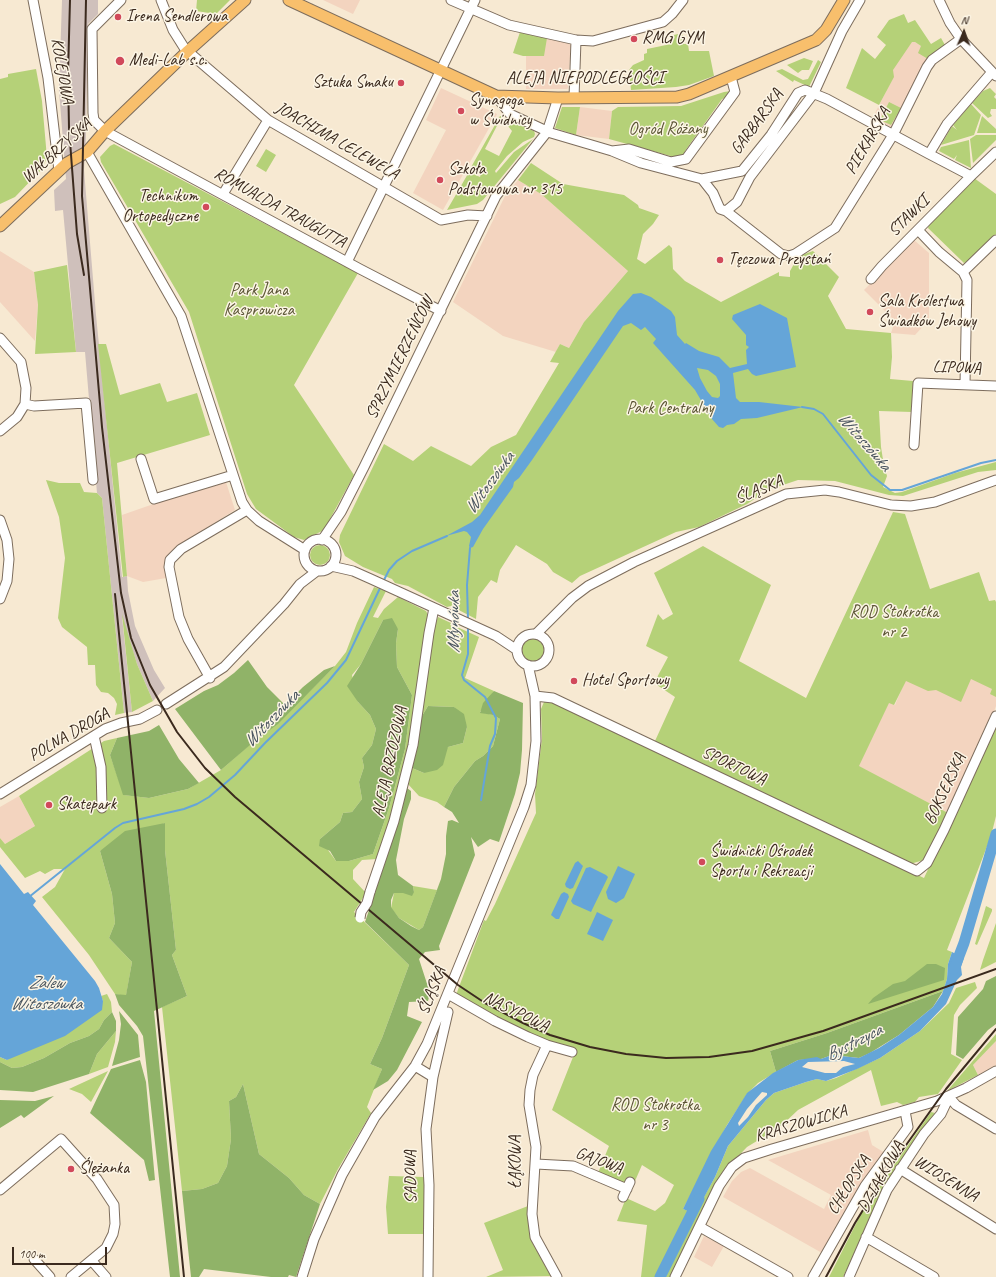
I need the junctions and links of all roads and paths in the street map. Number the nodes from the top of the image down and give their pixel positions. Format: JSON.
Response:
{"nodes":[{"id":1,"x":33,"y":0,"type":"edge"},
{"id":2,"x":121,"y":0,"type":"edge"},
{"id":3,"x":161,"y":0,"type":"edge"},
{"id":4,"x":246,"y":0,"type":"edge"},
{"id":5,"x":290,"y":0,"type":"edge"},
{"id":6,"x":451,"y":0,"type":"edge"},
{"id":7,"x":475,"y":0,"type":"edge"},
{"id":8,"x":683,"y":0,"type":"edge"},
{"id":9,"x":844,"y":0,"type":"edge"},
{"id":10,"x":860,"y":0,"type":"edge"},
{"id":11,"x":940,"y":0,"type":"edge"},
{"id":12,"x":470,"y":9,"type":"junction"},
{"id":13,"x":178,"y":38,"type":"junction"},
{"id":14,"x":961,"y":39,"type":"junction"},
{"id":15,"x":576,"y":40,"type":"junction"},
{"id":16,"x":198,"y":41,"type":"junction"},
{"id":17,"x":188,"y":51,"type":"junction"},
{"id":18,"x":440,"y":71,"type":"junction"},
{"id":19,"x":994,"y":74,"type":"edge"},
{"id":20,"x":731,"y":77,"type":"junction"},
{"id":21,"x":814,"y":93,"type":"junction"},
{"id":22,"x":496,"y":96,"type":"junction"},
{"id":23,"x":558,"y":98,"type":"junction"},
{"id":24,"x":574,"y":98,"type":"junction"},
{"id":25,"x":268,"y":120,"type":"junction"},
{"id":26,"x":105,"y":131,"type":"junction"},
{"id":27,"x":547,"y":132,"type":"junction"},
{"id":28,"x":893,"y":135,"type":"junction"},
{"id":29,"x":612,"y":151,"type":"junction"},
{"id":30,"x":87,"y":152,"type":"junction"},
{"id":31,"x":996,"y":152,"type":"edge"},
{"id":32,"x":929,"y":154,"type":"junction"},
{"id":33,"x":59,"y":171,"type":"junction"},
{"id":34,"x":971,"y":176,"type":"junction"},
{"id":35,"x":702,"y":179,"type":"junction"},
{"id":36,"x":383,"y":186,"type":"junction"},
{"id":37,"x":223,"y":194,"type":"junction"},
{"id":38,"x":726,"y":211,"type":"junction"},
{"id":39,"x":486,"y":216,"type":"junction"},
{"id":40,"x":1,"y":224,"type":"edge"},
{"id":41,"x":918,"y":230,"type":"junction"},
{"id":42,"x":996,"y":240,"type":"edge"},
{"id":43,"x":347,"y":262,"type":"junction"},
{"id":44,"x":963,"y":272,"type":"junction"},
{"id":45,"x":871,"y":279,"type":"dead end"},
{"id":46,"x":441,"y":311,"type":"junction"},
{"id":47,"x":0,"y":338,"type":"edge"},
{"id":48,"x":965,"y":384,"type":"junction"},
{"id":49,"x":996,"y":386,"type":"edge"},
{"id":50,"x":25,"y":404,"type":"junction"},
{"id":51,"x":0,"y":431,"type":"edge"},
{"id":52,"x":914,"y":445,"type":"dead end"},
{"id":53,"x":141,"y":459,"type":"dead end"},
{"id":54,"x":233,"y":475,"type":"junction"},
{"id":55,"x":93,"y":480,"type":"dead end"},
{"id":56,"x":996,"y":480,"type":"edge"},
{"id":57,"x":247,"y":510,"type":"junction"},
{"id":58,"x":341,"y":512,"type":"junction"},
{"id":59,"x":0,"y":520,"type":"edge"},
{"id":60,"x":322,"y":540,"type":"junction"},
{"id":61,"x":331,"y":545,"type":"junction"},
{"id":62,"x":305,"y":550,"type":"junction"},
{"id":63,"x":335,"y":557,"type":"junction"},
{"id":64,"x":307,"y":564,"type":"junction"},
{"id":65,"x":331,"y":566,"type":"junction"},
{"id":66,"x":317,"y":571,"type":"junction"},
{"id":67,"x":353,"y":571,"type":"junction"},
{"id":68,"x":300,"y":584,"type":"junction"},
{"id":69,"x":0,"y":599,"type":"edge"},
{"id":70,"x":434,"y":608,"type":"junction"},
{"id":71,"x":555,"y":616,"type":"junction"},
{"id":72,"x":536,"y":634,"type":"junction"},
{"id":73,"x":496,"y":636,"type":"junction"},
{"id":74,"x":522,"y":639,"type":"junction"},
{"id":75,"x":547,"y":643,"type":"junction"},
{"id":76,"x":517,"y":650,"type":"junction"},
{"id":77,"x":528,"y":665,"type":"junction"},
{"id":78,"x":539,"y":665,"type":"junction"},
{"id":79,"x":210,"y":678,"type":"junction"},
{"id":80,"x":535,"y":696,"type":"junction"},
{"id":81,"x":166,"y":704,"type":"dead end"},
{"id":82,"x":157,"y":710,"type":"dead end"},
{"id":83,"x":996,"y":716,"type":"edge"},
{"id":84,"x":94,"y":736,"type":"junction"},
{"id":85,"x":0,"y":794,"type":"edge"},
{"id":86,"x":102,"y":808,"type":"dead end"},
{"id":87,"x":917,"y":871,"type":"joint"},
{"id":88,"x":360,"y":918,"type":"dead end"},
{"id":89,"x":448,"y":994,"type":"junction"},
{"id":90,"x":448,"y":1012,"type":"dead end"},
{"id":91,"x":547,"y":1045,"type":"junction"},
{"id":92,"x":572,"y":1052,"type":"dead end"},
{"id":93,"x":415,"y":1066,"type":"junction"},
{"id":94,"x":996,"y":1072,"type":"edge"},
{"id":95,"x":433,"y":1077,"type":"junction"},
{"id":96,"x":949,"y":1097,"type":"junction"},
{"id":97,"x":905,"y":1111,"type":"junction"},
{"id":98,"x":996,"y":1129,"type":"edge"},
{"id":99,"x":536,"y":1164,"type":"junction"},
{"id":100,"x":900,"y":1169,"type":"junction"},
{"id":101,"x":627,"y":1189,"type":"dead end"},
{"id":102,"x":0,"y":1190,"type":"edge"},
{"id":103,"x":700,"y":1227,"type":"junction"},
{"id":104,"x":996,"y":1229,"type":"edge"},
{"id":105,"x":866,"y":1237,"type":"junction"},
{"id":106,"x":34,"y":1259,"type":"dead end"},
{"id":107,"x":92,"y":1261,"type":"junction"},
{"id":108,"x":928,"y":1275,"type":"edge"},
{"id":109,"x":50,"y":1277,"type":"edge"},
{"id":110,"x":71,"y":1277,"type":"edge"},
{"id":111,"x":106,"y":1277,"type":"edge"},
{"id":112,"x":302,"y":1277,"type":"edge"},
{"id":113,"x":428,"y":1277,"type":"edge"},
{"id":114,"x":557,"y":1277,"type":"edge"},
{"id":115,"x":675,"y":1277,"type":"edge"},
{"id":116,"x":788,"y":1277,"type":"edge"},
{"id":117,"x":813,"y":1277,"type":"edge"},
{"id":118,"x":848,"y":1277,"type":"edge"}],
"edges":[{"from":1,"to":33,"type":"street","name":"KOLEJOWA"},
{"from":2,"to":26,"type":"street"},
{"from":3,"to":13,"type":"street","name":"JOACHIMA LELEWELA"},
{"from":4,"to":16,"type":"main road","name":"WAŁBRZYSKA"},
{"from":5,"to":18,"type":"main road","name":"ALEJA NIEPODLEGŁOŚCI"},
{"from":6,"to":12,"type":"street"},
{"from":7,"to":12,"type":"street"},
{"from":8,"to":15,"type":"street"},
{"from":9,"to":20,"type":"main road","name":"ALEJA NIEPODLEGŁOŚCI"},
{"from":10,"to":21,"type":"street","name":"GARBARSKA"},
{"from":11,"to":14,"type":"street"},
{"from":12,"to":15,"type":"street"},
{"from":12,"to":18,"type":"street"},
{"from":13,"to":16,"type":"street"},
{"from":13,"to":17,"type":"street","name":"JOACHIMA LELEWELA"},
{"from":14,"to":19,"type":"street"},
{"from":14,"to":28,"type":"street","name":"PIEKARSKA"},
{"from":15,"to":24,"type":"street"},
{"from":16,"to":17,"type":"main road","name":"WAŁBRZYSKA"},
{"from":17,"to":25,"type":"street","name":"JOACHIMA LELEWELA"},
{"from":17,"to":26,"type":"main road","name":"WAŁBRZYSKA"},
{"from":18,"to":22,"type":"main road","name":"ALEJA NIEPODLEGŁOŚCI"},
{"from":18,"to":36,"type":"street"},
{"from":19,"to":32,"type":"street"},
{"from":20,"to":24,"type":"main road","name":"ALEJA NIEPODLEGŁOŚCI"},
{"from":20,"to":29,"type":"street"},
{"from":21,"to":28,"type":"street"},
{"from":21,"to":35,"type":"street","name":"GARBARSKA"},
{"from":21,"to":38,"type":"street","name":"GARBARSKA"},
{"from":22,"to":23,"type":"main road","name":"ALEJA NIEPODLEGŁOŚCI"},
{"from":22,"to":27,"type":"street"},
{"from":23,"to":24,"type":"main road","name":"ALEJA NIEPODLEGŁOŚCI"},
{"from":23,"to":27,"type":"street"},
{"from":25,"to":36,"type":"street","name":"JOACHIMA LELEWELA"},
{"from":25,"to":37,"type":"street"},
{"from":26,"to":30,"type":"main road","name":"WAŁBRZYSKA"},
{"from":26,"to":37,"type":"street","name":"ROMUALDA TRAUGUTTA"},
{"from":27,"to":29,"type":"street"},
{"from":27,"to":39,"type":"street","name":"SPRZYMIERZEŃCÓW"},
{"from":28,"to":32,"type":"street"},
{"from":28,"to":38,"type":"street","name":"PIEKARSKA"},
{"from":29,"to":35,"type":"street"},
{"from":30,"to":33,"type":"main road","name":"WAŁBRZYSKA"},
{"from":30,"to":54,"type":"street"},
{"from":31,"to":34,"type":"street","name":"STAWKI"},
{"from":32,"to":34,"type":"street"},
{"from":33,"to":40,"type":"main road","name":"WAŁBRZYSKA"},
{"from":34,"to":41,"type":"street","name":"STAWKI"},
{"from":35,"to":38,"type":"street"},
{"from":36,"to":39,"type":"street","name":"JOACHIMA LELEWELA"},
{"from":36,"to":43,"type":"street"},
{"from":37,"to":43,"type":"street","name":"ROMUALDA TRAUGUTTA"},
{"from":39,"to":46,"type":"street","name":"SPRZYMIERZEŃCÓW"},
{"from":41,"to":44,"type":"street"},
{"from":41,"to":45,"type":"street","name":"STAWKI"},
{"from":42,"to":44,"type":"street"},
{"from":43,"to":46,"type":"street","name":"ROMUALDA TRAUGUTTA"},
{"from":44,"to":48,"type":"street"},
{"from":46,"to":58,"type":"street","name":"SPRZYMIERZEŃCÓW"},
{"from":47,"to":50,"type":"street"},
{"from":48,"to":49,"type":"street","name":"LIPOWA"},
{"from":48,"to":52,"type":"street","name":"LIPOWA"},
{"from":50,"to":51,"type":"street"},
{"from":50,"to":55,"type":"street"},
{"from":53,"to":54,"type":"street"},
{"from":54,"to":57,"type":"street"},
{"from":56,"to":71,"type":"street","name":"ŚLĄSKA"},
{"from":57,"to":62,"type":"street"},
{"from":57,"to":79,"type":"street"},
{"from":58,"to":60,"type":"street","name":"SPRZYMIERZEŃCÓW"},
{"from":58,"to":61,"type":"street","name":"SPRZYMIERZEŃCÓW"},
{"from":59,"to":69,"type":"street"},
{"from":60,"to":61,"type":"street"},
{"from":60,"to":62,"type":"street"},
{"from":61,"to":63,"type":"street"},
{"from":62,"to":64,"type":"street"},
{"from":63,"to":65,"type":"street"},
{"from":63,"to":67,"type":"street"},
{"from":64,"to":66,"type":"street"},
{"from":64,"to":68,"type":"street"},
{"from":65,"to":66,"type":"street"},
{"from":65,"to":67,"type":"street"},
{"from":66,"to":68,"type":"street"},
{"from":67,"to":70,"type":"street"},
{"from":68,"to":79,"type":"street"},
{"from":70,"to":73,"type":"street"},
{"from":70,"to":88,"type":"street","name":"ALEJA BRZOZOWA","bridge":true},
{"from":71,"to":72,"type":"street","name":"ŚLĄSKA"},
{"from":71,"to":75,"type":"street","name":"ŚLĄSKA"},
{"from":72,"to":74,"type":"street"},
{"from":72,"to":75,"type":"street"},
{"from":73,"to":74,"type":"street"},
{"from":73,"to":76,"type":"street"},
{"from":74,"to":76,"type":"street"},
{"from":75,"to":78,"type":"street"},
{"from":76,"to":77,"type":"street"},
{"from":77,"to":78,"type":"street"},
{"from":77,"to":80,"type":"street","name":"ŚLĄSKA"},
{"from":78,"to":80,"type":"street","name":"ŚLĄSKA"},
{"from":79,"to":81,"type":"street"},
{"from":80,"to":87,"type":"street","name":"SPORTOWA"},
{"from":80,"to":89,"type":"street","name":"ŚLĄSKA"},
{"from":82,"to":84,"type":"street","name":"POLNA DROGA"},
{"from":83,"to":87,"type":"street","name":"BOKSERSKA"},
{"from":84,"to":85,"type":"street","name":"POLNA DROGA"},
{"from":84,"to":86,"type":"street"},
{"from":89,"to":91,"type":"street","name":"NASYPOWA"},
{"from":89,"to":93,"type":"street","name":"ŚLĄSKA"},
{"from":90,"to":95,"type":"street","name":"SADOWA"},
{"from":91,"to":92,"type":"street","name":"NASYPOWA"},
{"from":91,"to":99,"type":"street","name":"ŁĄKOWA"},
{"from":93,"to":95,"type":"street"},
{"from":93,"to":112,"type":"street","name":"ŚLĄSKA"},
{"from":94,"to":96,"type":"street","name":"KRASZOWICKA"},
{"from":95,"to":113,"type":"street","name":"SADOWA"},
{"from":96,"to":97,"type":"street","name":"KRASZOWICKA"},
{"from":96,"to":98,"type":"street"},
{"from":96,"to":100,"type":"street","name":"DZIAŁKOWA"},
{"from":97,"to":103,"type":"street","name":"KRASZOWICKA"},
{"from":97,"to":117,"type":"street","name":"CHŁOPSKA"},
{"from":99,"to":101,"type":"street","name":"GAJOWA"},
{"from":99,"to":114,"type":"street","name":"ŁĄKOWA"},
{"from":100,"to":104,"type":"street","name":"WIOSENNA"},
{"from":100,"to":105,"type":"street","name":"DZIAŁKOWA"},
{"from":102,"to":107,"type":"street"},
{"from":103,"to":115,"type":"street","name":"KRASZOWICKA"},
{"from":103,"to":116,"type":"street"},
{"from":105,"to":108,"type":"street"},
{"from":105,"to":118,"type":"street","name":"DZIAŁKOWA"},
{"from":106,"to":109,"type":"street"},
{"from":107,"to":110,"type":"street"},
{"from":107,"to":111,"type":"street"}]}
